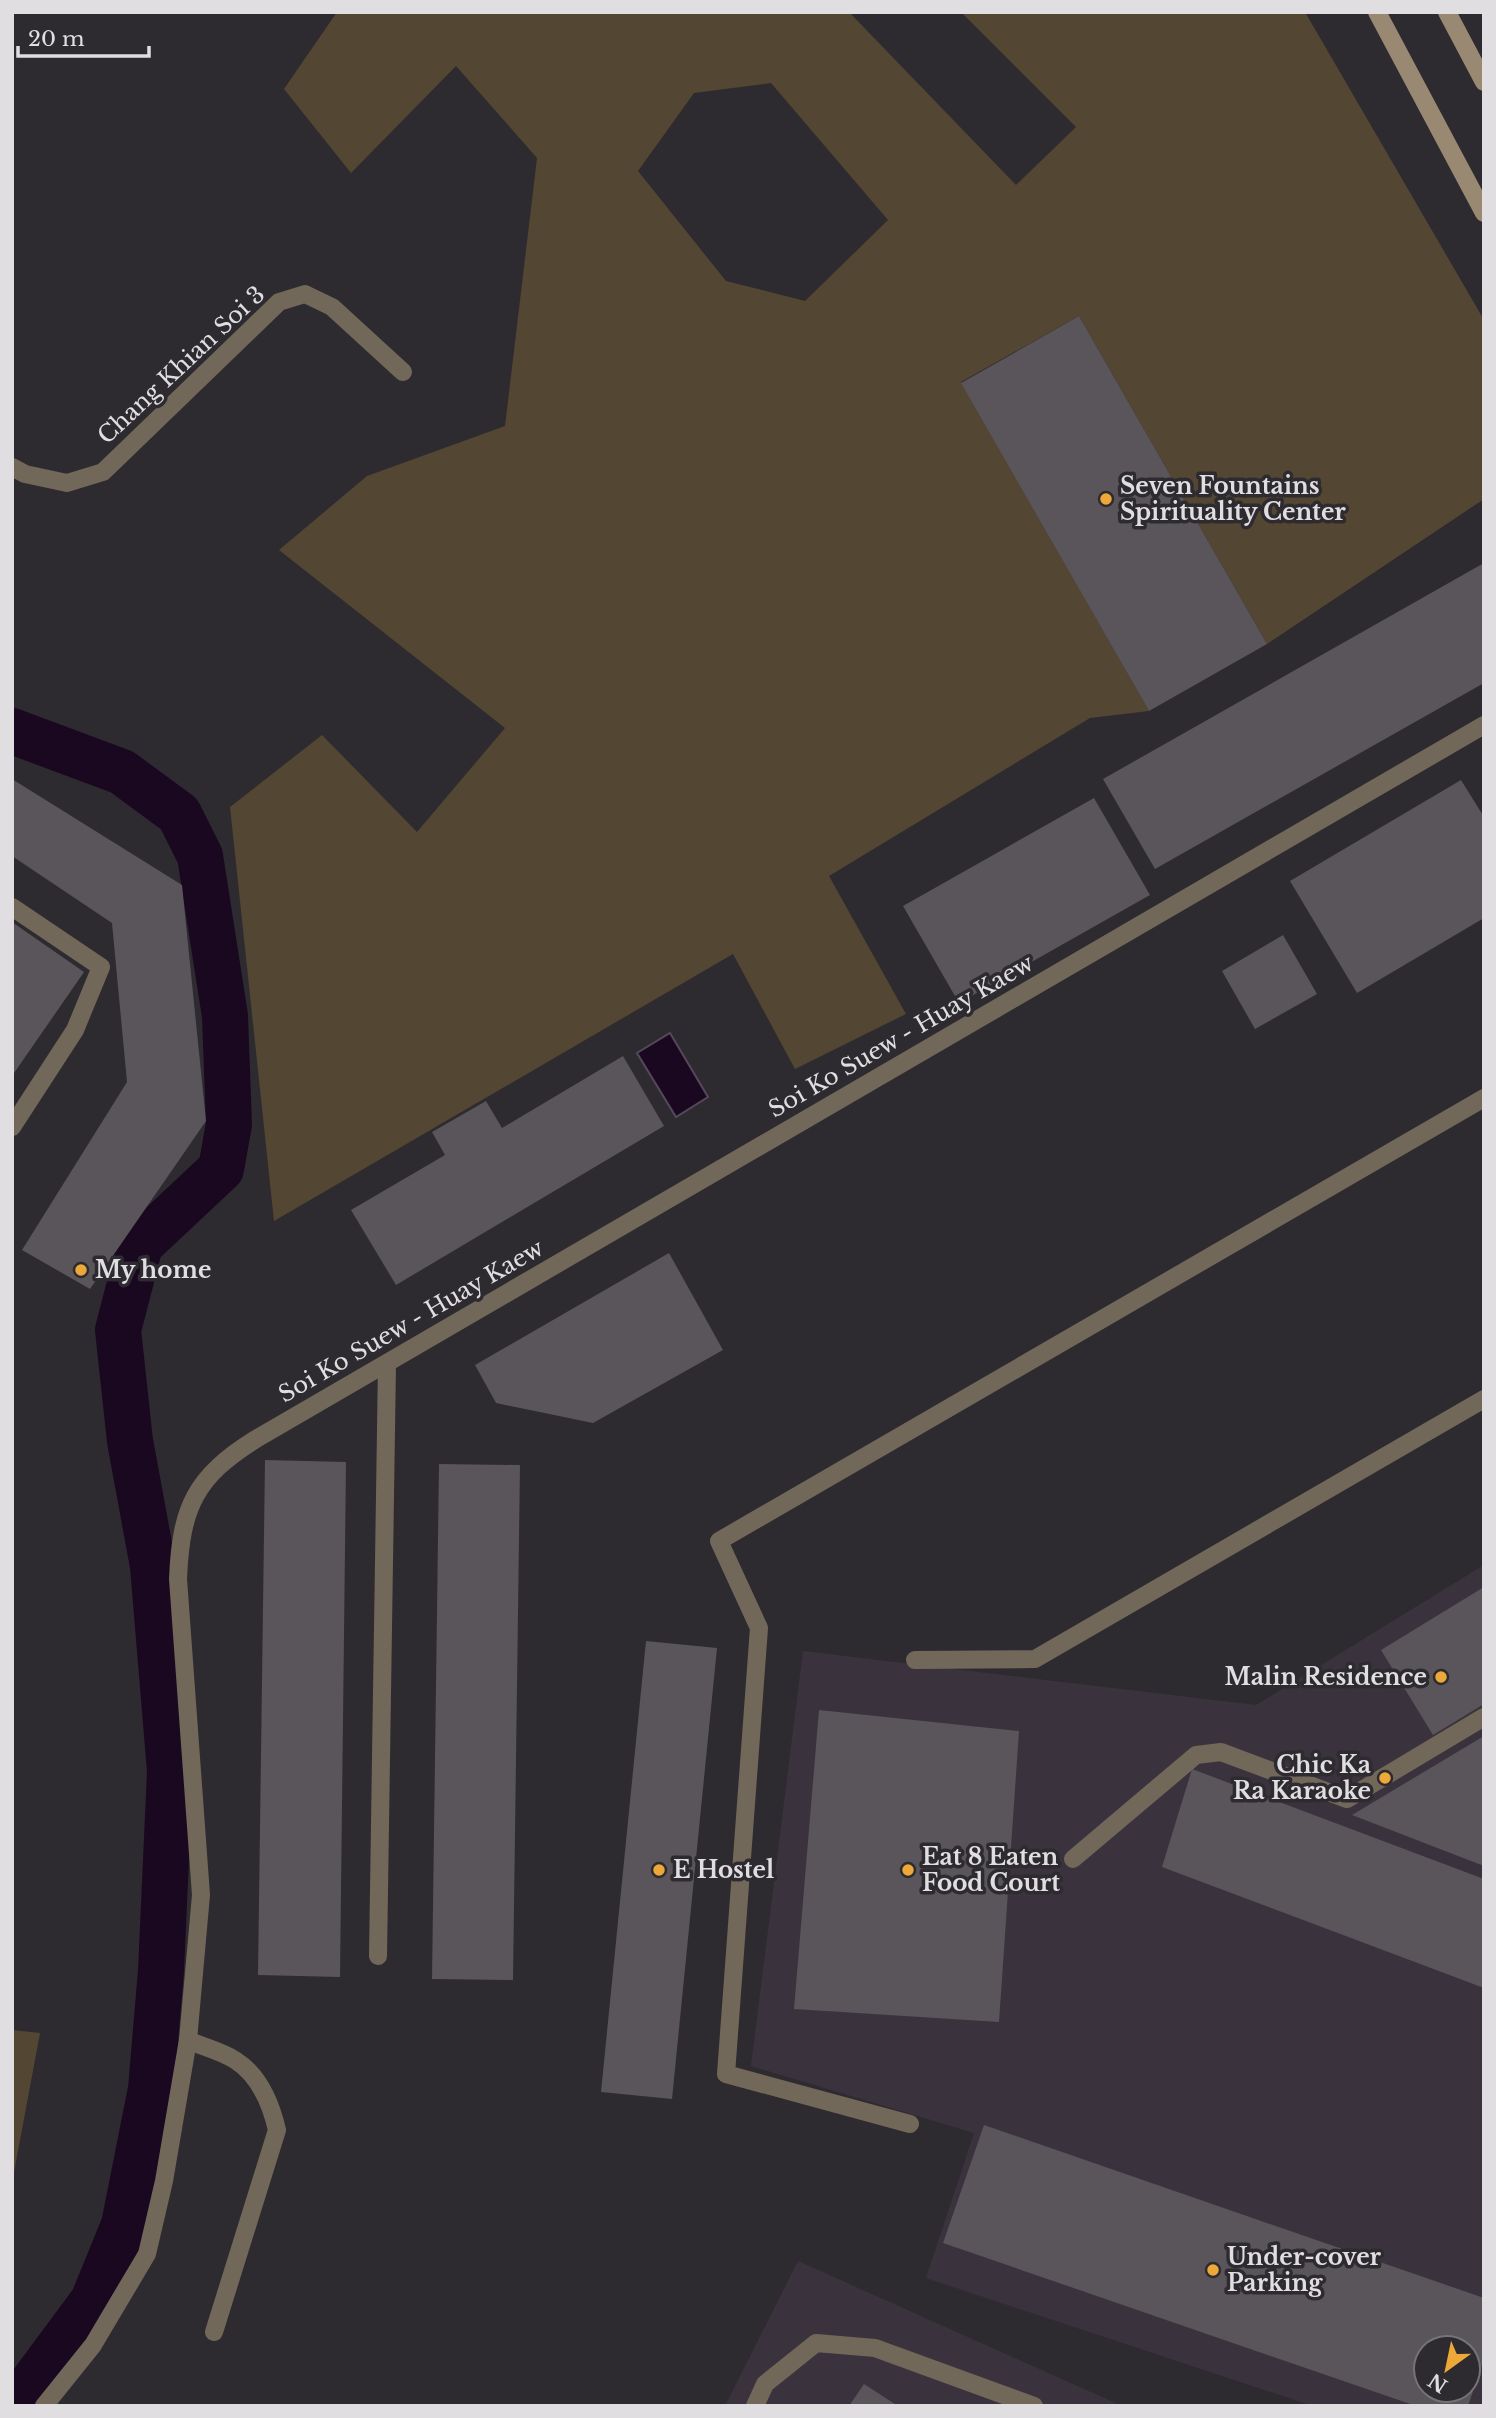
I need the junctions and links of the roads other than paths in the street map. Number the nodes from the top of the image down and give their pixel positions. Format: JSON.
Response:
{"nodes":[{"id":1,"x":1377,"y":12,"type":"edge"},
{"id":2,"x":1447,"y":12,"type":"edge"},
{"id":3,"x":1484,"y":82,"type":"edge"},
{"id":4,"x":1484,"y":213,"type":"edge"},
{"id":5,"x":403,"y":372,"type":"dead end"},
{"id":6,"x":12,"y":467,"type":"edge"},
{"id":7,"x":1484,"y":725,"type":"edge"},
{"id":8,"x":12,"y":907,"type":"edge"},
{"id":9,"x":1484,"y":1098,"type":"edge"},
{"id":10,"x":12,"y":1127,"type":"edge"},
{"id":11,"x":387,"y":1364,"type":"junction"},
{"id":12,"x":1484,"y":1399,"type":"edge"},
{"id":13,"x":915,"y":1660,"type":"dead end"},
{"id":14,"x":1484,"y":1717,"type":"edge"},
{"id":15,"x":1073,"y":1859,"type":"dead end"},
{"id":16,"x":378,"y":1956,"type":"dead end"},
{"id":17,"x":188,"y":2040,"type":"junction"},
{"id":18,"x":910,"y":2124,"type":"dead end"},
{"id":19,"x":214,"y":2332,"type":"dead end"},
{"id":20,"x":44,"y":2406,"type":"edge"},
{"id":21,"x":755,"y":2406,"type":"edge"},
{"id":22,"x":1034,"y":2406,"type":"edge"}],
"edges":[{"from":1,"to":4,"type":"main road"},
{"from":2,"to":3,"type":"main road"},
{"from":5,"to":6,"type":"street","name":"Chang Khian Soi 3"},
{"from":7,"to":11,"type":"street","name":"Soi Ko Suew - Huay Kaew"},
{"from":8,"to":10,"type":"street"},
{"from":9,"to":18,"type":"street"},
{"from":11,"to":16,"type":"street"},
{"from":11,"to":17,"type":"street","name":"Soi Ko Suew - Huay Kaew"},
{"from":12,"to":13,"type":"street"},
{"from":14,"to":15,"type":"street"},
{"from":17,"to":19,"type":"street"},
{"from":17,"to":20,"type":"street","name":"Soi Ko Suew - Huay Kaew"},
{"from":21,"to":22,"type":"street"}]}
